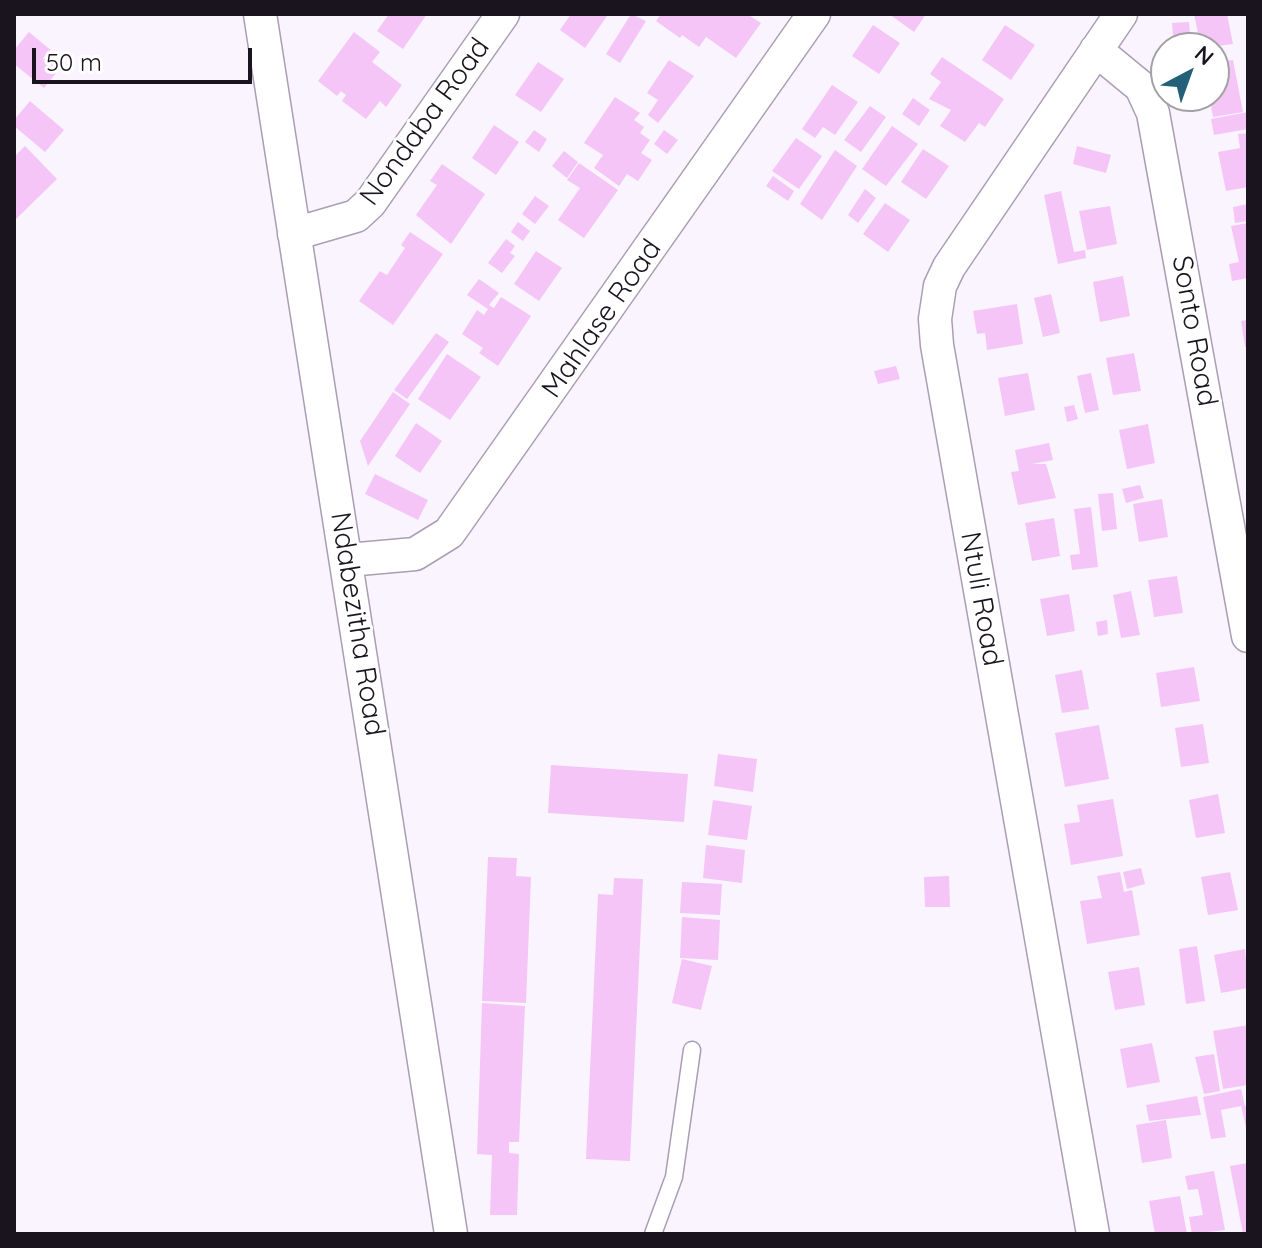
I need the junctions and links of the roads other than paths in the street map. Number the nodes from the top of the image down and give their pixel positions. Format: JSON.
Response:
{"nodes":[{"id":1,"x":260,"y":14,"type":"edge"},
{"id":2,"x":503,"y":14,"type":"edge"},
{"id":3,"x":814,"y":14,"type":"edge"},
{"id":4,"x":1121,"y":14,"type":"edge"},
{"id":5,"x":1096,"y":50,"type":"junction"},
{"id":6,"x":294,"y":234,"type":"junction"},
{"id":7,"x":348,"y":560,"type":"junction"},
{"id":8,"x":1248,"y":636,"type":"edge"},
{"id":9,"x":692,"y":1050,"type":"dead end"},
{"id":10,"x":451,"y":1234,"type":"edge"},
{"id":11,"x":653,"y":1234,"type":"edge"},
{"id":12,"x":1093,"y":1234,"type":"edge"}],
"edges":[{"from":1,"to":6,"type":"street","name":"Ndabezitha Road"},
{"from":2,"to":6,"type":"street","name":"Nondaba Road"},
{"from":3,"to":7,"type":"street","name":"Mahlase Road"},
{"from":4,"to":5,"type":"street","name":"Ntuli Road"},
{"from":5,"to":8,"type":"street","name":"Sonto Road"},
{"from":5,"to":12,"type":"street","name":"Ntuli Road"},
{"from":6,"to":7,"type":"street","name":"Ndabezitha Road"},
{"from":7,"to":10,"type":"street","name":"Ndabezitha Road"},
{"from":9,"to":11,"type":"lane"}]}
